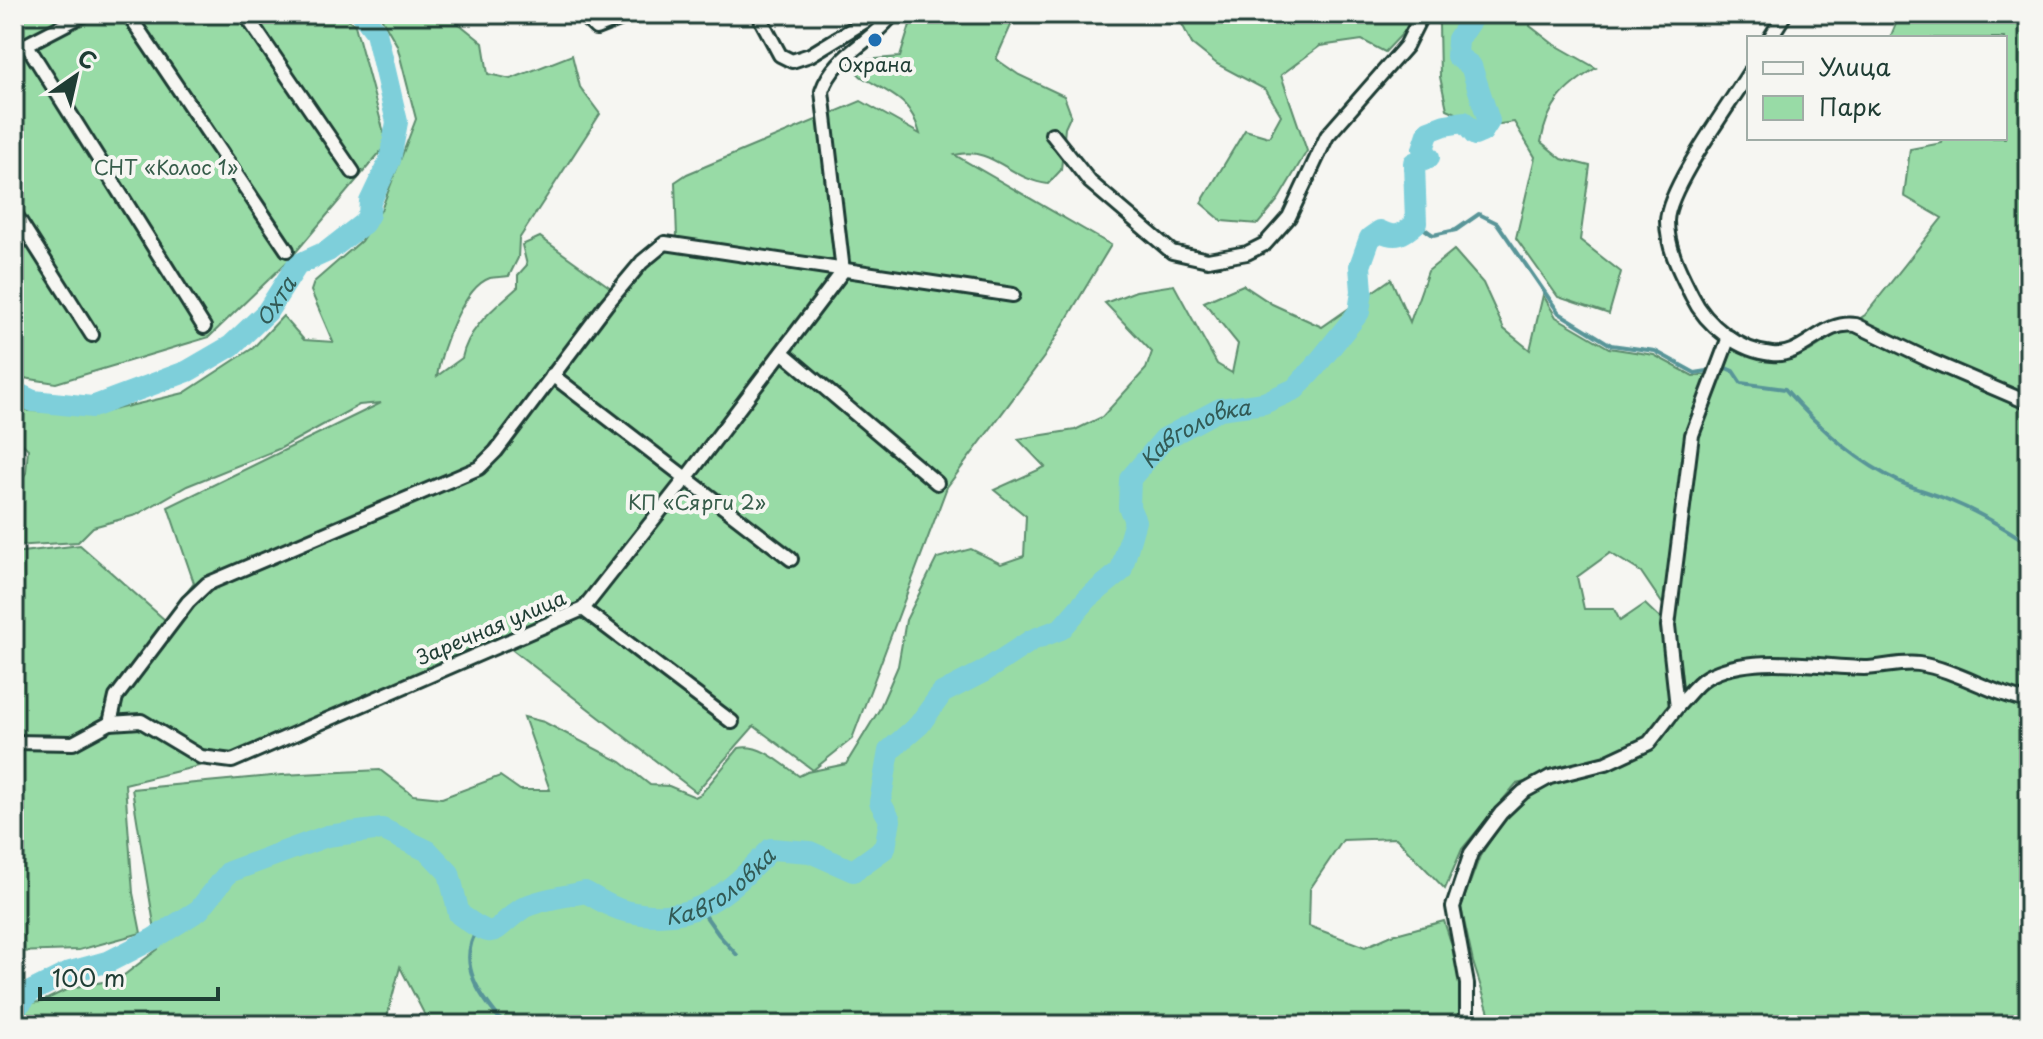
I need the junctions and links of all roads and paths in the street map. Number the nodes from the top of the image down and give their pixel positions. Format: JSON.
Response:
{"nodes":[{"id":1,"x":85,"y":14,"type":"edge"},
{"id":2,"x":128,"y":14,"type":"edge"},
{"id":3,"x":245,"y":14,"type":"edge"},
{"id":4,"x":581,"y":14,"type":"edge"},
{"id":5,"x":632,"y":14,"type":"edge"},
{"id":6,"x":758,"y":14,"type":"edge"},
{"id":7,"x":877,"y":14,"type":"edge"},
{"id":8,"x":893,"y":14,"type":"edge"},
{"id":9,"x":1422,"y":14,"type":"edge"},
{"id":10,"x":1785,"y":14,"type":"edge"},
{"id":11,"x":1771,"y":36,"type":"edge"},
{"id":12,"x":27,"y":45,"type":"junction"},
{"id":13,"x":14,"y":51,"type":"edge"},
{"id":14,"x":1747,"y":76,"type":"edge"},
{"id":15,"x":1052,"y":134,"type":"dead end"},
{"id":16,"x":353,"y":172,"type":"dead end"},
{"id":17,"x":14,"y":212,"type":"edge"},
{"id":18,"x":287,"y":250,"type":"dead end"},
{"id":19,"x":843,"y":271,"type":"junction"},
{"id":20,"x":1013,"y":295,"type":"dead end"},
{"id":21,"x":204,"y":327,"type":"dead end"},
{"id":22,"x":92,"y":335,"type":"dead end"},
{"id":23,"x":1729,"y":337,"type":"junction"},
{"id":24,"x":782,"y":352,"type":"junction"},
{"id":25,"x":552,"y":375,"type":"junction"},
{"id":26,"x":2029,"y":403,"type":"edge"},
{"id":27,"x":687,"y":477,"type":"junction"},
{"id":28,"x":937,"y":483,"type":"dead end"},
{"id":29,"x":791,"y":559,"type":"dead end"},
{"id":30,"x":583,"y":609,"type":"junction"},
{"id":31,"x":2029,"y":701,"type":"edge"},
{"id":32,"x":1677,"y":707,"type":"junction"},
{"id":33,"x":732,"y":722,"type":"dead end"},
{"id":34,"x":110,"y":723,"type":"junction"},
{"id":35,"x":14,"y":742,"type":"edge"},
{"id":36,"x":1467,"y":1025,"type":"edge"}],
"edges":[{"from":1,"to":12,"type":"street"},
{"from":2,"to":18,"type":"street"},
{"from":3,"to":16,"type":"street"},
{"from":4,"to":5,"type":"street"},
{"from":6,"to":7,"type":"street"},
{"from":8,"to":19,"type":"street"},
{"from":9,"to":15,"type":"street"},
{"from":10,"to":11,"type":"street"},
{"from":12,"to":13,"type":"street"},
{"from":12,"to":21,"type":"street"},
{"from":14,"to":23,"type":"street"},
{"from":17,"to":22,"type":"street"},
{"from":19,"to":20,"type":"street"},
{"from":19,"to":24,"type":"street","name":"Заречная улица"},
{"from":19,"to":25,"type":"street"},
{"from":23,"to":26,"type":"street"},
{"from":23,"to":32,"type":"street"},
{"from":24,"to":27,"type":"street","name":"Заречная улица"},
{"from":24,"to":28,"type":"street"},
{"from":25,"to":27,"type":"street"},
{"from":25,"to":34,"type":"street"},
{"from":27,"to":29,"type":"street"},
{"from":27,"to":30,"type":"street","name":"Заречная улица"},
{"from":30,"to":33,"type":"street"},
{"from":30,"to":34,"type":"street","name":"Заречная улица"},
{"from":31,"to":32,"type":"street"},
{"from":32,"to":36,"type":"street"},
{"from":34,"to":35,"type":"street"}]}
